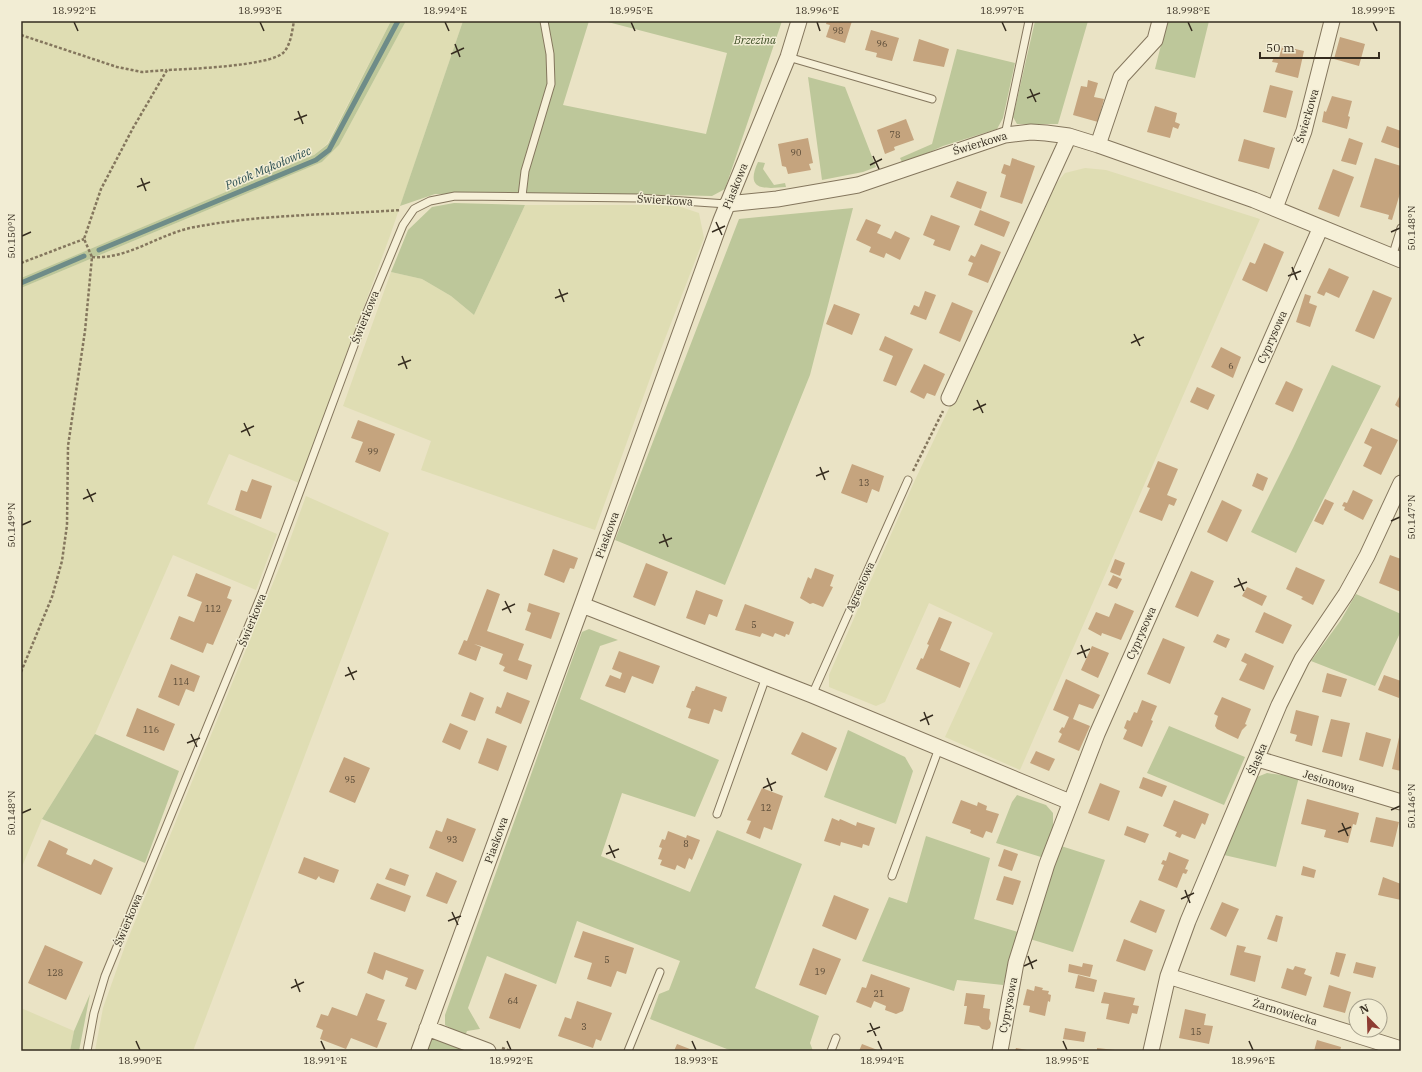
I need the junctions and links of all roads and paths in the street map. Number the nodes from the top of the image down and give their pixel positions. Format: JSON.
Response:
{"nodes":[{"id":1,"x":294,"y":21,"type":"edge"},
{"id":2,"x":544,"y":21,"type":"edge"},
{"id":3,"x":799,"y":21,"type":"edge"},
{"id":4,"x":1029,"y":21,"type":"edge"},
{"id":5,"x":1160,"y":21,"type":"edge"},
{"id":6,"x":1332,"y":21,"type":"edge"},
{"id":7,"x":21,"y":34,"type":"edge"},
{"id":8,"x":788,"y":57,"type":"junction"},
{"id":9,"x":167,"y":70,"type":"junction"},
{"id":10,"x":932,"y":99,"type":"dead end"},
{"id":11,"x":1005,"y":135,"type":"junction"},
{"id":12,"x":1069,"y":136,"type":"junction"},
{"id":13,"x":1098,"y":145,"type":"junction"},
{"id":14,"x":522,"y":196,"type":"junction"},
{"id":15,"x":727,"y":204,"type":"junction"},
{"id":16,"x":1276,"y":208,"type":"junction"},
{"id":17,"x":414,"y":209,"type":"junction"},
{"id":18,"x":1401,"y":228,"type":"edge"},
{"id":19,"x":1320,"y":229,"type":"junction"},
{"id":20,"x":84,"y":239,"type":"junction"},
{"id":21,"x":92,"y":257,"type":"junction"},
{"id":22,"x":1397,"y":259,"type":"edge"},
{"id":23,"x":21,"y":263,"type":"edge"},
{"id":24,"x":949,"y":398,"type":"joint"},
{"id":25,"x":908,"y":480,"type":"joint"},
{"id":26,"x":1401,"y":483,"type":"edge"},
{"id":27,"x":582,"y":605,"type":"junction"},
{"id":28,"x":21,"y":672,"type":"edge"},
{"id":29,"x":766,"y":676,"type":"junction"},
{"id":30,"x":812,"y":695,"type":"junction"},
{"id":31,"x":939,"y":748,"type":"junction"},
{"id":32,"x":1258,"y":759,"type":"junction"},
{"id":33,"x":1070,"y":802,"type":"junction"},
{"id":34,"x":1401,"y":802,"type":"edge"},
{"id":35,"x":717,"y":814,"type":"dead end"},
{"id":36,"x":892,"y":876,"type":"dead end"},
{"id":37,"x":660,"y":972,"type":"dead end"},
{"id":38,"x":1168,"y":976,"type":"junction"},
{"id":39,"x":427,"y":1028,"type":"junction"},
{"id":40,"x":836,"y":1038,"type":"dead end"},
{"id":41,"x":1401,"y":1049,"type":"edge"},
{"id":42,"x":86,"y":1051,"type":"edge"},
{"id":43,"x":419,"y":1051,"type":"edge"},
{"id":44,"x":488,"y":1051,"type":"edge"},
{"id":45,"x":628,"y":1051,"type":"edge"},
{"id":46,"x":831,"y":1051,"type":"edge"},
{"id":47,"x":1000,"y":1051,"type":"edge"},
{"id":48,"x":1151,"y":1051,"type":"edge"}],
"edges":[{"from":1,"to":9,"type":"path"},
{"from":2,"to":14,"type":"lane"},
{"from":3,"to":8,"type":"street","name":"Piaskowa"},
{"from":4,"to":11,"type":"lane"},
{"from":5,"to":13,"type":"street"},
{"from":6,"to":16,"type":"street","name":"Świerkowa"},
{"from":7,"to":9,"type":"path"},
{"from":8,"to":10,"type":"lane"},
{"from":8,"to":15,"type":"street","name":"Piaskowa"},
{"from":9,"to":20,"type":"path"},
{"from":11,"to":12,"type":"street","name":"Świerkowa"},
{"from":11,"to":15,"type":"street","name":"Świerkowa"},
{"from":12,"to":13,"type":"street","name":"Świerkowa"},
{"from":12,"to":24,"type":"street"},
{"from":13,"to":16,"type":"street","name":"Świerkowa"},
{"from":14,"to":15,"type":"lane","name":"Świerkowa"},
{"from":14,"to":17,"type":"lane","name":"Świerkowa"},
{"from":15,"to":27,"type":"street","name":"Piaskowa"},
{"from":16,"to":19,"type":"street","name":"Świerkowa"},
{"from":17,"to":21,"type":"path"},
{"from":17,"to":42,"type":"lane","name":"Świerkowa"},
{"from":18,"to":22,"type":"lane"},
{"from":19,"to":22,"type":"street","name":"Świerkowa"},
{"from":19,"to":33,"type":"street","name":"Cyprysowa"},
{"from":20,"to":21,"type":"path"},
{"from":20,"to":23,"type":"path"},
{"from":21,"to":28,"type":"path"},
{"from":24,"to":25,"type":"path"},
{"from":25,"to":30,"type":"lane","name":"Agrestowa"},
{"from":26,"to":32,"type":"street","name":"Śląska"},
{"from":27,"to":29,"type":"street"},
{"from":27,"to":39,"type":"street","name":"Piaskowa"},
{"from":29,"to":30,"type":"street"},
{"from":29,"to":35,"type":"lane"},
{"from":30,"to":31,"type":"street"},
{"from":31,"to":33,"type":"street"},
{"from":31,"to":36,"type":"lane"},
{"from":32,"to":34,"type":"street","name":"Jesionowa"},
{"from":32,"to":38,"type":"street","name":"Śląska"},
{"from":33,"to":47,"type":"street","name":"Cyprysowa"},
{"from":37,"to":45,"type":"lane"},
{"from":38,"to":41,"type":"street","name":"Żarnowiecka"},
{"from":38,"to":48,"type":"street","name":"Śląska"},
{"from":39,"to":43,"type":"street","name":"Piaskowa"},
{"from":39,"to":44,"type":"street"},
{"from":40,"to":46,"type":"lane"}]}
